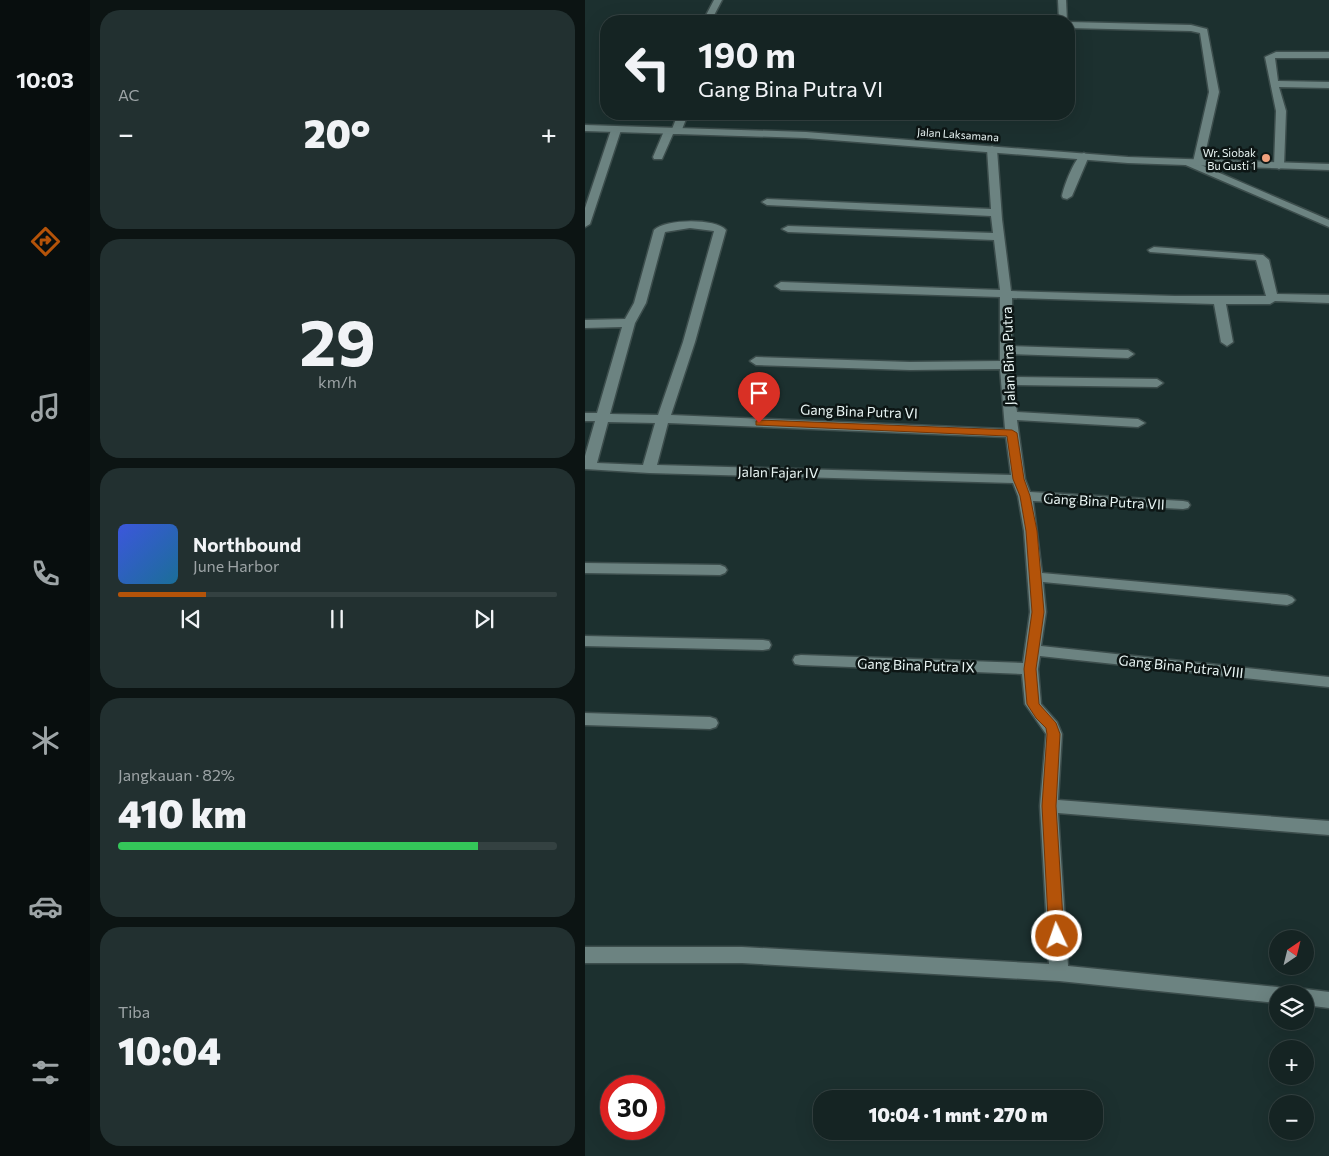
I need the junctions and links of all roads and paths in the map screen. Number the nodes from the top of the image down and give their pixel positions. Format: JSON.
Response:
{"nodes":[{"id":1,"x":718,"y":0,"type":"edge"},
{"id":2,"x":1062,"y":0,"type":"edge"},
{"id":3,"x":710,"y":15,"type":"edge"},
{"id":4,"x":1063,"y":15,"type":"edge"},
{"id":5,"x":1075,"y":25,"type":"edge"},
{"id":6,"x":1329,"y":55,"type":"edge"},
{"id":7,"x":1274,"y":84,"type":"junction"},
{"id":8,"x":1329,"y":85,"type":"edge"},
{"id":9,"x":680,"y":120,"type":"edge"},
{"id":10,"x":585,"y":128,"type":"edge"},
{"id":11,"x":616,"y":130,"type":"junction"},
{"id":12,"x":673,"y":132,"type":"junction"},
{"id":13,"x":992,"y":148,"type":"junction"},
{"id":14,"x":1084,"y":156,"type":"junction"},
{"id":15,"x":659,"y":157,"type":"dead end"},
{"id":16,"x":1192,"y":163,"type":"junction"},
{"id":17,"x":1279,"y":166,"type":"junction"},
{"id":18,"x":1329,"y":167,"type":"edge"},
{"id":19,"x":591,"y":188,"type":"edge"},
{"id":20,"x":1067,"y":196,"type":"dead end"},
{"id":21,"x":767,"y":202,"type":"dead end"},
{"id":22,"x":997,"y":213,"type":"junction"},
{"id":23,"x":585,"y":224,"type":"edge"},
{"id":24,"x":1329,"y":224,"type":"edge"},
{"id":25,"x":788,"y":229,"type":"dead end"},
{"id":26,"x":999,"y":237,"type":"junction"},
{"id":27,"x":1154,"y":250,"type":"dead end"},
{"id":28,"x":781,"y":286,"type":"dead end"},
{"id":29,"x":1007,"y":294,"type":"junction"},
{"id":30,"x":1272,"y":297,"type":"junction"},
{"id":31,"x":1329,"y":299,"type":"edge"},
{"id":32,"x":1219,"y":300,"type":"junction"},
{"id":33,"x":629,"y":323,"type":"junction"},
{"id":34,"x":585,"y":324,"type":"edge"},
{"id":35,"x":1227,"y":342,"type":"dead end"},
{"id":36,"x":1128,"y":354,"type":"dead end"},
{"id":37,"x":1006,"y":357,"type":"junction"},
{"id":38,"x":756,"y":361,"type":"dead end"},
{"id":39,"x":1007,"y":381,"type":"junction"},
{"id":40,"x":1157,"y":383,"type":"dead end"},
{"id":41,"x":1011,"y":416,"type":"junction"},
{"id":42,"x":602,"y":417,"type":"junction"},
{"id":43,"x":585,"y":418,"type":"edge"},
{"id":44,"x":663,"y":419,"type":"junction"},
{"id":45,"x":1138,"y":424,"type":"dead end"},
{"id":46,"x":1012,"y":433,"type":"junction"},
{"id":47,"x":649,"y":469,"type":"junction"},
{"id":48,"x":1018,"y":479,"type":"junction"},
{"id":49,"x":1025,"y":496,"type":"junction"},
{"id":50,"x":1183,"y":505,"type":"dead end"},
{"id":51,"x":585,"y":568,"type":"edge"},
{"id":52,"x":720,"y":570,"type":"dead end"},
{"id":53,"x":1035,"y":577,"type":"junction"},
{"id":54,"x":1287,"y":600,"type":"dead end"},
{"id":55,"x":585,"y":641,"type":"edge"},
{"id":56,"x":763,"y":644,"type":"dead end"},
{"id":57,"x":1033,"y":650,"type":"junction"},
{"id":58,"x":801,"y":660,"type":"dead end"},
{"id":59,"x":1030,"y":669,"type":"junction"},
{"id":60,"x":1329,"y":682,"type":"edge"},
{"id":61,"x":585,"y":719,"type":"edge"},
{"id":62,"x":710,"y":723,"type":"dead end"},
{"id":63,"x":1049,"y":806,"type":"junction"},
{"id":64,"x":1329,"y":828,"type":"edge"},
{"id":65,"x":585,"y":955,"type":"edge"},
{"id":66,"x":1059,"y":973,"type":"junction"},
{"id":67,"x":1269,"y":994,"type":"edge"},
{"id":68,"x":1314,"y":998,"type":"edge"},
{"id":69,"x":1329,"y":1000,"type":"edge"}],
"edges":[{"from":1,"to":3,"type":"street"},
{"from":2,"to":4,"type":"street"},
{"from":5,"to":16,"type":"street"},
{"from":6,"to":7,"type":"street"},
{"from":7,"to":8,"type":"street"},
{"from":7,"to":17,"type":"street"},
{"from":9,"to":12,"type":"street"},
{"from":10,"to":11,"type":"street","name":"Jalan Laksamana"},
{"from":11,"to":12,"type":"street","name":"Jalan Laksamana"},
{"from":11,"to":19,"type":"street"},
{"from":12,"to":13,"type":"street","name":"Jalan Laksamana"},
{"from":12,"to":15,"type":"street"},
{"from":13,"to":14,"type":"street","name":"Jalan Laksamana"},
{"from":13,"to":22,"type":"street","name":"Jalan Bina Putra"},
{"from":14,"to":16,"type":"street","name":"Jalan Laksamana"},
{"from":14,"to":20,"type":"street"},
{"from":16,"to":17,"type":"street","name":"Jalan Laksamana"},
{"from":16,"to":24,"type":"street"},
{"from":17,"to":18,"type":"street","name":"Jalan Laksamana"},
{"from":19,"to":23,"type":"street"},
{"from":21,"to":22,"type":"street"},
{"from":22,"to":26,"type":"street","name":"Jalan Bina Putra"},
{"from":25,"to":26,"type":"street"},
{"from":26,"to":29,"type":"street","name":"Jalan Bina Putra"},
{"from":27,"to":30,"type":"street"},
{"from":28,"to":29,"type":"street"},
{"from":29,"to":32,"type":"street"},
{"from":29,"to":37,"type":"street","name":"Jalan Bina Putra"},
{"from":30,"to":31,"type":"street"},
{"from":30,"to":32,"type":"street"},
{"from":32,"to":35,"type":"street"},
{"from":33,"to":34,"type":"street"},
{"from":33,"to":42,"type":"street"},
{"from":33,"to":44,"type":"street"},
{"from":36,"to":37,"type":"street"},
{"from":37,"to":38,"type":"street"},
{"from":37,"to":39,"type":"street","name":"Jalan Bina Putra"},
{"from":39,"to":40,"type":"street"},
{"from":39,"to":41,"type":"street","name":"Jalan Bina Putra"},
{"from":41,"to":45,"type":"street"},
{"from":41,"to":46,"type":"street","name":"Jalan Bina Putra"},
{"from":42,"to":43,"type":"street","name":"Gang Bina Putra VI"},
{"from":42,"to":44,"type":"street","name":"Gang Bina Putra VI"},
{"from":42,"to":47,"type":"street","name":"Jalan Fajar IV"},
{"from":44,"to":46,"type":"street","name":"Gang Bina Putra VI"},
{"from":44,"to":47,"type":"street"},
{"from":46,"to":48,"type":"street","name":"Jalan Bina Putra"},
{"from":47,"to":48,"type":"street","name":"Jalan Fajar IV"},
{"from":48,"to":49,"type":"street","name":"Jalan Bina Putra"},
{"from":49,"to":50,"type":"street","name":"Gang Bina Putra VII"},
{"from":49,"to":53,"type":"street","name":"Jalan Bina Putra"},
{"from":51,"to":52,"type":"street"},
{"from":53,"to":54,"type":"street"},
{"from":53,"to":57,"type":"street","name":"Jalan Bina Putra"},
{"from":55,"to":56,"type":"street"},
{"from":57,"to":59,"type":"street","name":"Jalan Bina Putra"},
{"from":57,"to":60,"type":"street","name":"Gang Bina Putra VIII"},
{"from":58,"to":59,"type":"street","name":"Gang Bina Putra IX"},
{"from":59,"to":63,"type":"street","name":"Jalan Bina Putra"},
{"from":61,"to":62,"type":"street"},
{"from":63,"to":64,"type":"street"},
{"from":63,"to":66,"type":"street","name":"Jalan Bina Putra"},
{"from":65,"to":66,"type":"street"},
{"from":66,"to":67,"type":"street"},
{"from":68,"to":69,"type":"street"}]}
